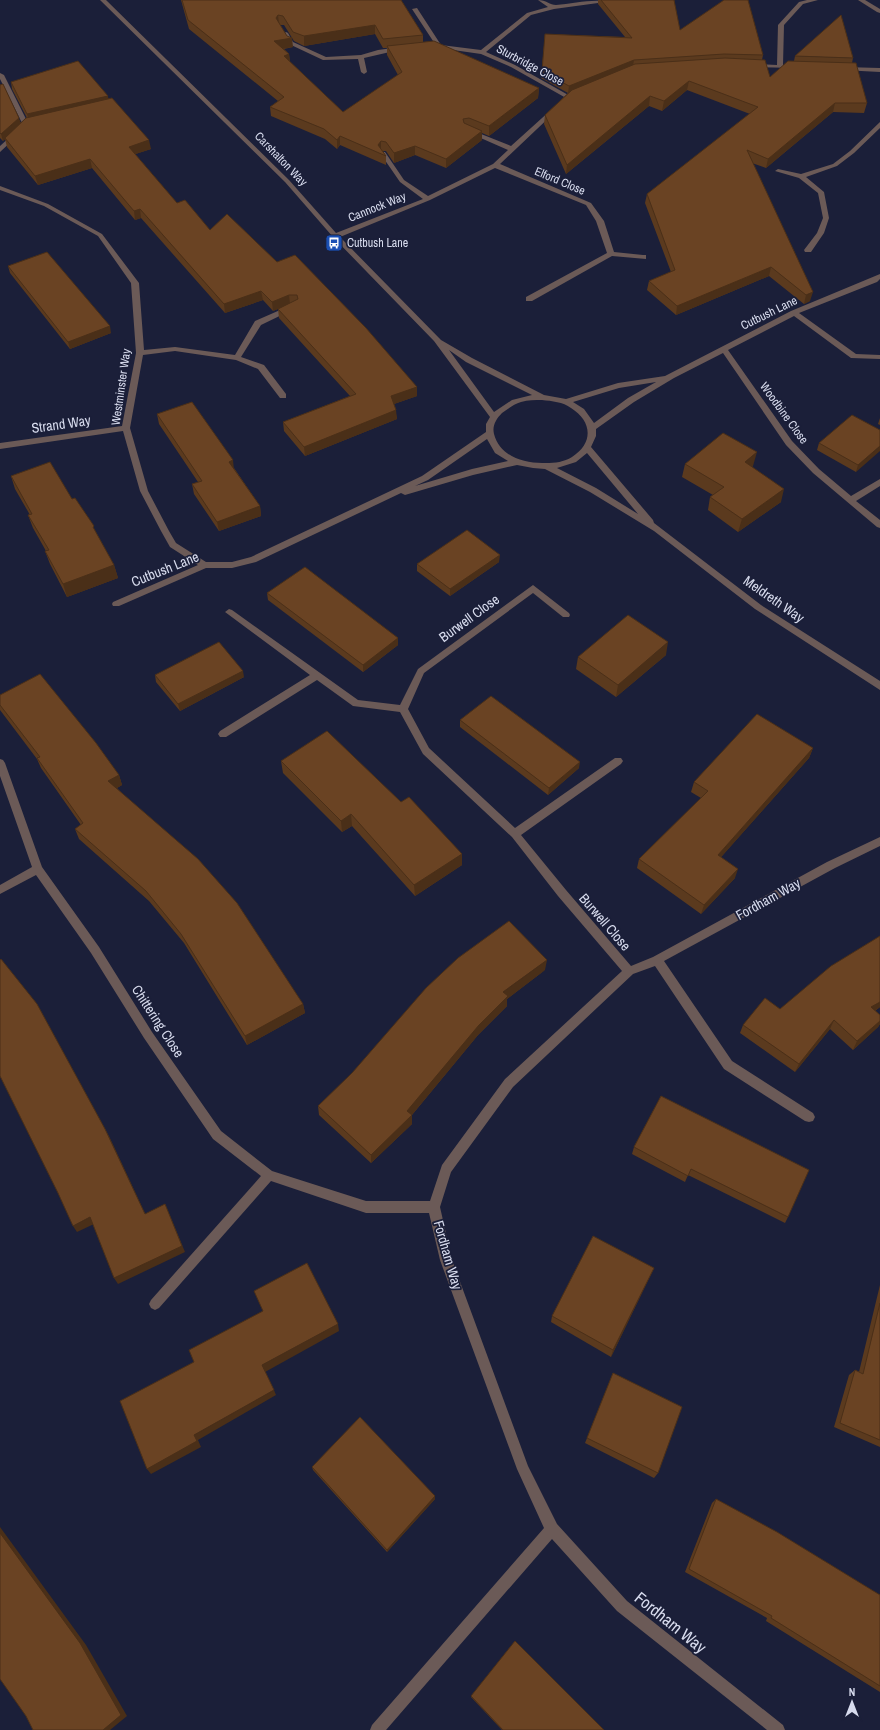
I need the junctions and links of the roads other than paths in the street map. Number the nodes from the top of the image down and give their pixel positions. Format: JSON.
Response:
{"nodes":[{"id":1,"x":103,"y":0,"type":"edge"},
{"id":2,"x":541,"y":0,"type":"edge"},
{"id":3,"x":815,"y":0,"type":"edge"},
{"id":4,"x":861,"y":0,"type":"edge"},
{"id":5,"x":598,"y":1,"type":"dead end"},
{"id":6,"x":554,"y":7,"type":"junction"},
{"id":7,"x":415,"y":9,"type":"dead end"},
{"id":8,"x":879,"y":11,"type":"dead end"},
{"id":9,"x":281,"y":27,"type":"edge"},
{"id":10,"x":439,"y":46,"type":"junction"},
{"id":11,"x":423,"y":47,"type":"edge"},
{"id":12,"x":408,"y":49,"type":"edge"},
{"id":13,"x":482,"y":52,"type":"junction"},
{"id":14,"x":361,"y":57,"type":"junction"},
{"id":15,"x":744,"y":65,"type":"edge"},
{"id":16,"x":780,"y":67,"type":"junction"},
{"id":17,"x":803,"y":68,"type":"edge"},
{"id":18,"x":834,"y":69,"type":"edge"},
{"id":19,"x":880,"y":70,"type":"edge"},
{"id":20,"x":364,"y":72,"type":"dead end"},
{"id":21,"x":1,"y":75,"type":"dead end"},
{"id":22,"x":575,"y":94,"type":"edge"},
{"id":23,"x":568,"y":97,"type":"junction"},
{"id":24,"x":33,"y":123,"type":"edge"},
{"id":25,"x":26,"y":124,"type":"junction"},
{"id":26,"x":880,"y":124,"type":"edge"},
{"id":27,"x":466,"y":130,"type":"edge"},
{"id":28,"x":512,"y":149,"type":"junction"},
{"id":29,"x":0,"y":150,"type":"edge"},
{"id":30,"x":383,"y":153,"type":"edge"},
{"id":31,"x":495,"y":165,"type":"junction"},
{"id":32,"x":778,"y":171,"type":"dead end"},
{"id":33,"x":801,"y":176,"type":"junction"},
{"id":34,"x":0,"y":188,"type":"edge"},
{"id":35,"x":428,"y":199,"type":"junction"},
{"id":36,"x":335,"y":236,"type":"junction"},
{"id":37,"x":808,"y":250,"type":"dead end"},
{"id":38,"x":611,"y":254,"type":"junction"},
{"id":39,"x":643,"y":258,"type":"dead end"},
{"id":40,"x":880,"y":276,"type":"edge"},
{"id":41,"x":529,"y":299,"type":"dead end"},
{"id":42,"x":294,"y":307,"type":"edge"},
{"id":43,"x":794,"y":313,"type":"junction"},
{"id":44,"x":437,"y":339,"type":"junction"},
{"id":45,"x":724,"y":349,"type":"junction"},
{"id":46,"x":140,"y":353,"type":"junction"},
{"id":47,"x":880,"y":357,"type":"edge"},
{"id":48,"x":237,"y":358,"type":"junction"},
{"id":49,"x":671,"y":376,"type":"junction"},
{"id":50,"x":283,"y":396,"type":"dead end"},
{"id":51,"x":542,"y":397,"type":"junction"},
{"id":52,"x":566,"y":402,"type":"junction"},
{"id":53,"x":494,"y":416,"type":"junction"},
{"id":54,"x":126,"y":428,"type":"junction"},
{"id":55,"x":592,"y":428,"type":"junction"},
{"id":56,"x":490,"y":433,"type":"junction"},
{"id":57,"x":0,"y":446,"type":"edge"},
{"id":58,"x":588,"y":449,"type":"junction"},
{"id":59,"x":518,"y":462,"type":"junction"},
{"id":60,"x":546,"y":466,"type":"junction"},
{"id":61,"x":880,"y":482,"type":"edge"},
{"id":62,"x":379,"y":499,"type":"junction"},
{"id":63,"x":852,"y":500,"type":"junction"},
{"id":64,"x":880,"y":525,"type":"edge"},
{"id":65,"x":657,"y":529,"type":"junction"},
{"id":66,"x":205,"y":565,"type":"junction"},
{"id":67,"x":116,"y":604,"type":"dead end"},
{"id":68,"x":229,"y":612,"type":"dead end"},
{"id":69,"x":566,"y":615,"type":"dead end"},
{"id":70,"x":317,"y":675,"type":"junction"},
{"id":71,"x":880,"y":686,"type":"edge"},
{"id":72,"x":402,"y":709,"type":"junction"},
{"id":73,"x":223,"y":734,"type":"dead end"},
{"id":74,"x":618,"y":761,"type":"dead end"},
{"id":75,"x":0,"y":763,"type":"edge"},
{"id":76,"x":515,"y":834,"type":"junction"},
{"id":77,"x":880,"y":841,"type":"edge"},
{"id":78,"x":38,"y":869,"type":"junction"},
{"id":79,"x":0,"y":890,"type":"edge"},
{"id":80,"x":657,"y":960,"type":"junction"},
{"id":81,"x":629,"y":971,"type":"junction"},
{"id":82,"x":809,"y":1116,"type":"dead end"},
{"id":83,"x":269,"y":1175,"type":"junction"},
{"id":84,"x":434,"y":1207,"type":"junction"},
{"id":85,"x":155,"y":1304,"type":"dead end"},
{"id":86,"x":552,"y":1529,"type":"junction"},
{"id":87,"x":377,"y":1730,"type":"edge"},
{"id":88,"x":778,"y":1730,"type":"edge"}],
"edges":[{"from":1,"to":36,"type":"street","name":"Carshalton Way"},
{"from":2,"to":6,"type":"street"},
{"from":3,"to":16,"type":"street"},
{"from":4,"to":8,"type":"street"},
{"from":5,"to":6,"type":"street","name":"Sturbridge Close"},
{"from":6,"to":13,"type":"street","name":"Sturbridge Close"},
{"from":7,"to":10,"type":"street"},
{"from":9,"to":14,"type":"street"},
{"from":10,"to":11,"type":"street","name":"Sturbridge Close"},
{"from":10,"to":13,"type":"street","name":"Sturbridge Close"},
{"from":12,"to":14,"type":"street"},
{"from":13,"to":23,"type":"street","name":"Sturbridge Close"},
{"from":14,"to":20,"type":"street"},
{"from":15,"to":16,"type":"street"},
{"from":16,"to":17,"type":"street"},
{"from":18,"to":19,"type":"street"},
{"from":21,"to":25,"type":"street"},
{"from":22,"to":23,"type":"street","name":"Cannock Way"},
{"from":23,"to":28,"type":"street","name":"Cannock Way"},
{"from":24,"to":25,"type":"street"},
{"from":25,"to":29,"type":"street"},
{"from":26,"to":33,"type":"street"},
{"from":27,"to":28,"type":"street"},
{"from":28,"to":31,"type":"street","name":"Cannock Way"},
{"from":30,"to":35,"type":"street","name":"Cannock Way"},
{"from":31,"to":35,"type":"street","name":"Cannock Way"},
{"from":31,"to":38,"type":"street","name":"Elford Close"},
{"from":32,"to":33,"type":"street"},
{"from":33,"to":37,"type":"street"},
{"from":34,"to":46,"type":"street","name":"Westminster Way"},
{"from":35,"to":36,"type":"street","name":"Cannock Way"},
{"from":36,"to":44,"type":"street","name":"Carshalton Way"},
{"from":38,"to":39,"type":"street"},
{"from":38,"to":41,"type":"street"},
{"from":40,"to":43,"type":"street","name":"Cutbush Lane"},
{"from":42,"to":48,"type":"street"},
{"from":43,"to":45,"type":"street","name":"Cutbush Lane"},
{"from":43,"to":47,"type":"street"},
{"from":44,"to":51,"type":"street","name":"Carshalton Way"},
{"from":44,"to":53,"type":"street","name":"Carshalton Way"},
{"from":45,"to":49,"type":"street","name":"Cutbush Lane"},
{"from":45,"to":63,"type":"street","name":"Woodbine Close"},
{"from":46,"to":48,"type":"street"},
{"from":46,"to":54,"type":"street","name":"Westminster Way"},
{"from":48,"to":50,"type":"street"},
{"from":49,"to":52,"type":"street","name":"Cutbush Lane"},
{"from":49,"to":55,"type":"street","name":"Cutbush Lane"},
{"from":51,"to":52,"type":"street"},
{"from":51,"to":53,"type":"street"},
{"from":52,"to":55,"type":"street"},
{"from":53,"to":56,"type":"street"},
{"from":54,"to":57,"type":"street","name":"Strand Way"},
{"from":54,"to":66,"type":"street","name":"Westminster Way"},
{"from":55,"to":58,"type":"street"},
{"from":56,"to":59,"type":"street"},
{"from":56,"to":62,"type":"street","name":"Cutbush Lane"},
{"from":58,"to":60,"type":"street"},
{"from":58,"to":65,"type":"street","name":"Meldreth Way"},
{"from":59,"to":60,"type":"street"},
{"from":59,"to":62,"type":"street","name":"Cutbush Lane"},
{"from":60,"to":65,"type":"street","name":"Meldreth Way"},
{"from":61,"to":63,"type":"street"},
{"from":62,"to":66,"type":"street","name":"Cutbush Lane"},
{"from":63,"to":64,"type":"street","name":"Woodbine Close"},
{"from":65,"to":71,"type":"street","name":"Meldreth Way"},
{"from":66,"to":67,"type":"street","name":"Cutbush Lane"},
{"from":68,"to":70,"type":"street"},
{"from":69,"to":72,"type":"street","name":"Burwell Close"},
{"from":70,"to":72,"type":"street"},
{"from":70,"to":73,"type":"street"},
{"from":72,"to":76,"type":"street","name":"Burwell Close"},
{"from":74,"to":76,"type":"street"},
{"from":75,"to":78,"type":"street","name":"Chittering Close"},
{"from":76,"to":81,"type":"street","name":"Burwell Close"},
{"from":77,"to":80,"type":"street","name":"Fordham Way"},
{"from":78,"to":79,"type":"street"},
{"from":78,"to":83,"type":"street","name":"Chittering Close"},
{"from":80,"to":81,"type":"street","name":"Fordham Way"},
{"from":80,"to":82,"type":"street"},
{"from":81,"to":84,"type":"street","name":"Fordham Way"},
{"from":83,"to":84,"type":"street","name":"Chittering Close"},
{"from":83,"to":85,"type":"street"},
{"from":84,"to":86,"type":"street","name":"Fordham Way"},
{"from":86,"to":87,"type":"street"},
{"from":86,"to":88,"type":"street","name":"Fordham Way"}]}
